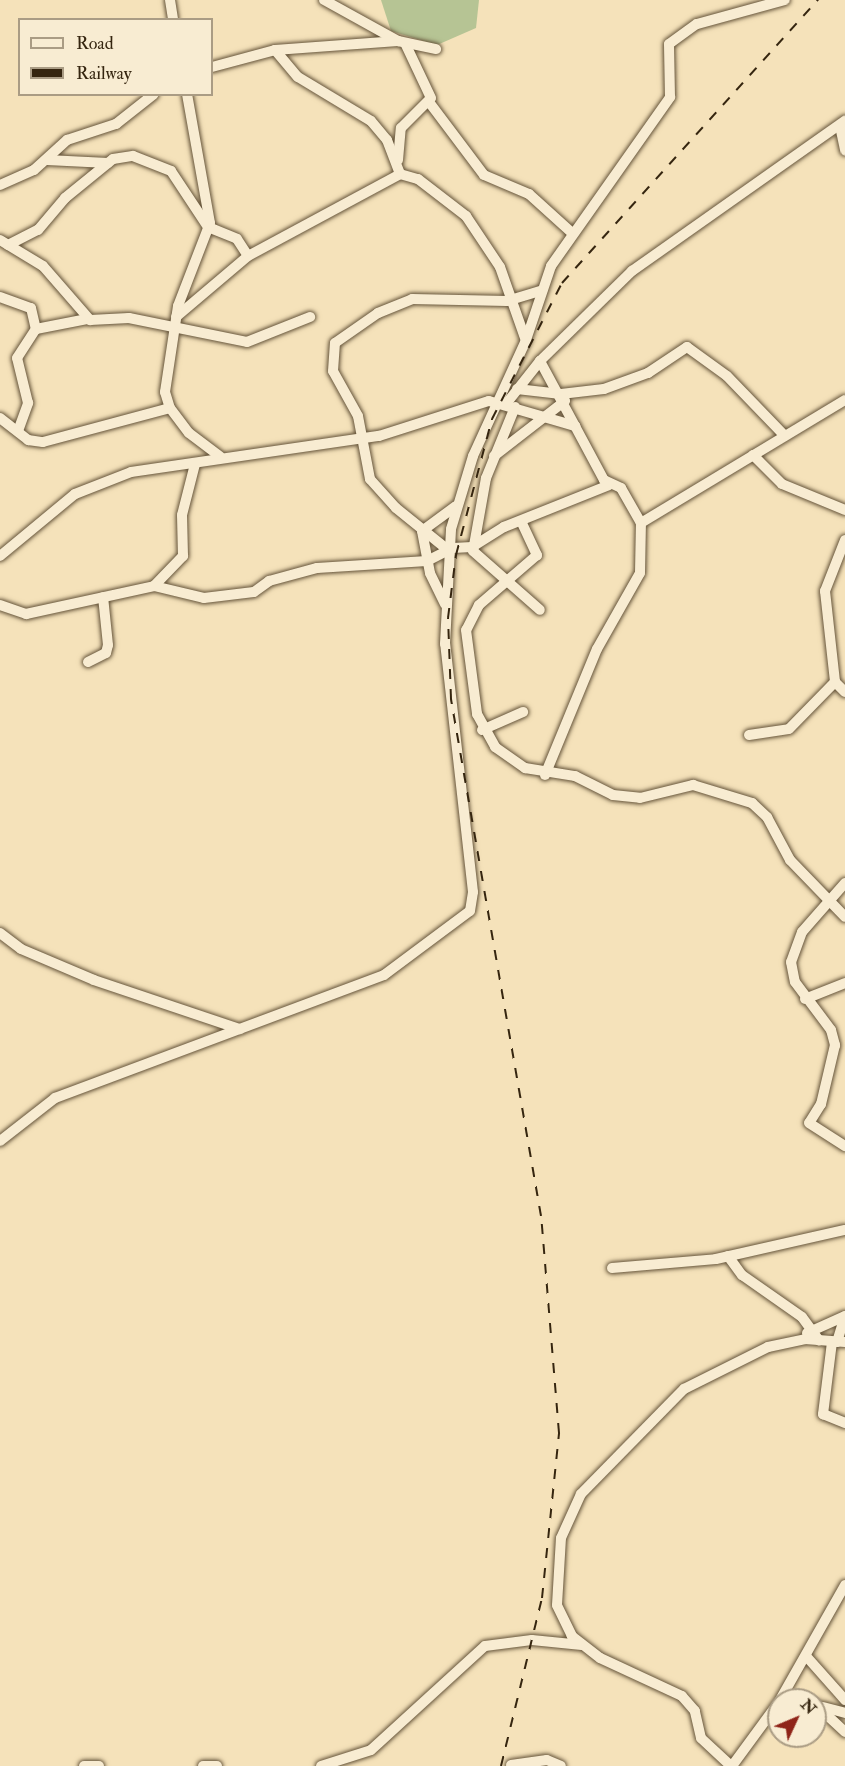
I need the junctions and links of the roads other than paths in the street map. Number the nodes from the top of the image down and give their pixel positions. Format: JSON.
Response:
{"nodes":[{"id":1,"x":170,"y":0,"type":"edge"},
{"id":2,"x":324,"y":0,"type":"edge"},
{"id":3,"x":785,"y":0,"type":"edge"},
{"id":4,"x":173,"y":18,"type":"edge"},
{"id":5,"x":402,"y":43,"type":"junction"},
{"id":6,"x":436,"y":49,"type":"dead end"},
{"id":7,"x":274,"y":50,"type":"junction"},
{"id":8,"x":213,"y":67,"type":"edge"},
{"id":9,"x":151,"y":96,"type":"edge"},
{"id":10,"x":187,"y":96,"type":"edge"},
{"id":11,"x":429,"y":102,"type":"junction"},
{"id":12,"x":842,"y":124,"type":"edge"},
{"id":13,"x":845,"y":150,"type":"edge"},
{"id":14,"x":47,"y":160,"type":"junction"},
{"id":15,"x":108,"y":163,"type":"junction"},
{"id":16,"x":399,"y":169,"type":"junction"},
{"id":17,"x":0,"y":185,"type":"edge"},
{"id":18,"x":208,"y":227,"type":"junction"},
{"id":19,"x":570,"y":232,"type":"junction"},
{"id":20,"x":4,"y":242,"type":"edge"},
{"id":21,"x":248,"y":256,"type":"junction"},
{"id":22,"x":542,"y":290,"type":"junction"},
{"id":23,"x":0,"y":297,"type":"edge"},
{"id":24,"x":513,"y":300,"type":"junction"},
{"id":25,"x":310,"y":317,"type":"dead end"},
{"id":26,"x":87,"y":319,"type":"junction"},
{"id":27,"x":175,"y":321,"type":"junction"},
{"id":28,"x":36,"y":329,"type":"junction"},
{"id":29,"x":526,"y":340,"type":"junction"},
{"id":30,"x":528,"y":353,"type":"dead end"},
{"id":31,"x":540,"y":361,"type":"junction"},
{"id":32,"x":517,"y":390,"type":"junction"},
{"id":33,"x":563,"y":397,"type":"junction"},
{"id":34,"x":845,"y":400,"type":"edge"},
{"id":35,"x":506,"y":404,"type":"junction"},
{"id":36,"x":170,"y":408,"type":"junction"},
{"id":37,"x":0,"y":418,"type":"edge"},
{"id":38,"x":546,"y":418,"type":"junction"},
{"id":39,"x":575,"y":426,"type":"junction"},
{"id":40,"x":18,"y":431,"type":"junction"},
{"id":41,"x":785,"y":436,"type":"junction"},
{"id":42,"x":363,"y":439,"type":"junction"},
{"id":43,"x":753,"y":455,"type":"junction"},
{"id":44,"x":220,"y":456,"type":"junction"},
{"id":45,"x":494,"y":456,"type":"junction"},
{"id":46,"x":195,"y":464,"type":"junction"},
{"id":47,"x":609,"y":485,"type":"junction"},
{"id":48,"x":456,"y":506,"type":"junction"},
{"id":49,"x":845,"y":510,"type":"edge"},
{"id":50,"x":521,"y":521,"type":"junction"},
{"id":51,"x":640,"y":523,"type":"junction"},
{"id":52,"x":422,"y":531,"type":"junction"},
{"id":53,"x":845,"y":540,"type":"edge"},
{"id":54,"x":472,"y":547,"type":"junction"},
{"id":55,"x":448,"y":550,"type":"junction"},
{"id":56,"x":0,"y":556,"type":"edge"},
{"id":57,"x":427,"y":561,"type":"junction"},
{"id":58,"x":507,"y":583,"type":"junction"},
{"id":59,"x":154,"y":586,"type":"junction"},
{"id":60,"x":103,"y":597,"type":"junction"},
{"id":61,"x":445,"y":604,"type":"junction"},
{"id":62,"x":0,"y":605,"type":"edge"},
{"id":63,"x":540,"y":610,"type":"dead end"},
{"id":64,"x":88,"y":662,"type":"dead end"},
{"id":65,"x":835,"y":682,"type":"junction"},
{"id":66,"x":845,"y":692,"type":"edge"},
{"id":67,"x":523,"y":712,"type":"dead end"},
{"id":68,"x":482,"y":730,"type":"junction"},
{"id":69,"x":749,"y":735,"type":"dead end"},
{"id":70,"x":545,"y":775,"type":"junction"},
{"id":71,"x":845,"y":883,"type":"edge"},
{"id":72,"x":829,"y":896,"type":"junction"},
{"id":73,"x":845,"y":917,"type":"edge"},
{"id":74,"x":0,"y":933,"type":"edge"},
{"id":75,"x":845,"y":983,"type":"edge"},
{"id":76,"x":805,"y":999,"type":"junction"},
{"id":77,"x":240,"y":1029,"type":"junction"},
{"id":78,"x":0,"y":1141,"type":"edge"},
{"id":79,"x":845,"y":1146,"type":"edge"},
{"id":80,"x":845,"y":1230,"type":"edge"},
{"id":81,"x":728,"y":1256,"type":"junction"},
{"id":82,"x":612,"y":1268,"type":"dead end"},
{"id":83,"x":845,"y":1316,"type":"edge"},
{"id":84,"x":813,"y":1330,"type":"junction"},
{"id":85,"x":819,"y":1340,"type":"junction"},
{"id":86,"x":794,"y":1341,"type":"junction"},
{"id":87,"x":838,"y":1342,"type":"edge"},
{"id":88,"x":845,"y":1423,"type":"edge"},
{"id":89,"x":845,"y":1585,"type":"edge"},
{"id":90,"x":582,"y":1645,"type":"junction"},
{"id":91,"x":806,"y":1656,"type":"junction"},
{"id":92,"x":787,"y":1688,"type":"edge"},
{"id":93,"x":845,"y":1700,"type":"edge"},
{"id":94,"x":827,"y":1707,"type":"edge"},
{"id":95,"x":827,"y":1713,"type":"edge"},
{"id":96,"x":845,"y":1713,"type":"edge"},
{"id":97,"x":767,"y":1718,"type":"edge"},
{"id":98,"x":845,"y":1732,"type":"edge"},
{"id":99,"x":511,"y":1764,"type":"dead end"},
{"id":100,"x":84,"y":1766,"type":"edge"},
{"id":101,"x":99,"y":1766,"type":"edge"},
{"id":102,"x":203,"y":1766,"type":"edge"},
{"id":103,"x":217,"y":1766,"type":"edge"},
{"id":104,"x":321,"y":1766,"type":"edge"},
{"id":105,"x":561,"y":1766,"type":"edge"},
{"id":106,"x":732,"y":1766,"type":"edge"}],
"edges":[{"from":1,"to":4,"type":"street"},
{"from":2,"to":5,"type":"street"},
{"from":3,"to":19,"type":"street"},
{"from":5,"to":6,"type":"street"},
{"from":5,"to":7,"type":"street"},
{"from":5,"to":11,"type":"street"},
{"from":7,"to":8,"type":"street"},
{"from":7,"to":16,"type":"street"},
{"from":9,"to":14,"type":"street"},
{"from":10,"to":18,"type":"street"},
{"from":11,"to":16,"type":"street"},
{"from":11,"to":19,"type":"street"},
{"from":12,"to":13,"type":"street"},
{"from":12,"to":31,"type":"street"},
{"from":14,"to":15,"type":"street"},
{"from":14,"to":17,"type":"street"},
{"from":15,"to":18,"type":"street"},
{"from":15,"to":20,"type":"street"},
{"from":16,"to":21,"type":"street"},
{"from":16,"to":24,"type":"street"},
{"from":18,"to":21,"type":"street"},
{"from":18,"to":27,"type":"street"},
{"from":19,"to":22,"type":"street"},
{"from":20,"to":26,"type":"street"},
{"from":21,"to":27,"type":"street"},
{"from":22,"to":24,"type":"street"},
{"from":22,"to":29,"type":"street"},
{"from":23,"to":28,"type":"street"},
{"from":24,"to":29,"type":"street"},
{"from":24,"to":42,"type":"street"},
{"from":25,"to":27,"type":"street"},
{"from":26,"to":27,"type":"street"},
{"from":26,"to":28,"type":"street"},
{"from":27,"to":36,"type":"street"},
{"from":28,"to":40,"type":"street"},
{"from":29,"to":30,"type":"street"},
{"from":29,"to":35,"type":"street"},
{"from":31,"to":32,"type":"street"},
{"from":31,"to":33,"type":"street"},
{"from":32,"to":33,"type":"street"},
{"from":32,"to":35,"type":"street"},
{"from":33,"to":38,"type":"street"},
{"from":33,"to":39,"type":"street"},
{"from":33,"to":41,"type":"street"},
{"from":34,"to":41,"type":"street"},
{"from":35,"to":38,"type":"street"},
{"from":35,"to":42,"type":"street"},
{"from":35,"to":45,"type":"street"},
{"from":35,"to":48,"type":"street"},
{"from":36,"to":40,"type":"street"},
{"from":36,"to":44,"type":"street"},
{"from":37,"to":40,"type":"street"},
{"from":38,"to":39,"type":"street"},
{"from":38,"to":45,"type":"street"},
{"from":39,"to":47,"type":"street"},
{"from":41,"to":43,"type":"street"},
{"from":42,"to":44,"type":"street"},
{"from":42,"to":52,"type":"street"},
{"from":43,"to":49,"type":"street"},
{"from":43,"to":51,"type":"street"},
{"from":44,"to":46,"type":"street"},
{"from":45,"to":54,"type":"street"},
{"from":46,"to":56,"type":"street"},
{"from":46,"to":59,"type":"street"},
{"from":47,"to":50,"type":"street"},
{"from":47,"to":51,"type":"street"},
{"from":48,"to":52,"type":"street"},
{"from":48,"to":55,"type":"street"},
{"from":50,"to":54,"type":"street"},
{"from":50,"to":58,"type":"street"},
{"from":51,"to":70,"type":"street"},
{"from":52,"to":55,"type":"street"},
{"from":52,"to":57,"type":"street"},
{"from":53,"to":65,"type":"street"},
{"from":54,"to":55,"type":"street"},
{"from":54,"to":58,"type":"street"},
{"from":55,"to":57,"type":"street"},
{"from":55,"to":61,"type":"street"},
{"from":57,"to":59,"type":"street"},
{"from":57,"to":61,"type":"street"},
{"from":58,"to":63,"type":"street"},
{"from":58,"to":68,"type":"street"},
{"from":59,"to":60,"type":"street"},
{"from":60,"to":62,"type":"street"},
{"from":60,"to":64,"type":"street"},
{"from":61,"to":77,"type":"street"},
{"from":65,"to":66,"type":"street"},
{"from":65,"to":69,"type":"street"},
{"from":67,"to":68,"type":"street"},
{"from":68,"to":70,"type":"street"},
{"from":70,"to":72,"type":"street"},
{"from":71,"to":72,"type":"street"},
{"from":72,"to":73,"type":"street"},
{"from":72,"to":76,"type":"street"},
{"from":74,"to":77,"type":"street"},
{"from":75,"to":76,"type":"street"},
{"from":76,"to":79,"type":"street"},
{"from":77,"to":78,"type":"street"},
{"from":80,"to":81,"type":"street"},
{"from":81,"to":82,"type":"street"},
{"from":81,"to":84,"type":"street"},
{"from":83,"to":84,"type":"street"},
{"from":83,"to":87,"type":"street"},
{"from":84,"to":85,"type":"street"},
{"from":84,"to":86,"type":"street"},
{"from":85,"to":86,"type":"street"},
{"from":85,"to":87,"type":"street"},
{"from":86,"to":90,"type":"street"},
{"from":87,"to":88,"type":"street"},
{"from":89,"to":91,"type":"street"},
{"from":90,"to":104,"type":"street"},
{"from":90,"to":106,"type":"street"},
{"from":91,"to":92,"type":"street"},
{"from":91,"to":93,"type":"street"},
{"from":94,"to":96,"type":"street"},
{"from":95,"to":98,"type":"street"},
{"from":97,"to":106,"type":"street"},
{"from":99,"to":105,"type":"street"},
{"from":100,"to":101,"type":"street"},
{"from":102,"to":103,"type":"street"}]}
